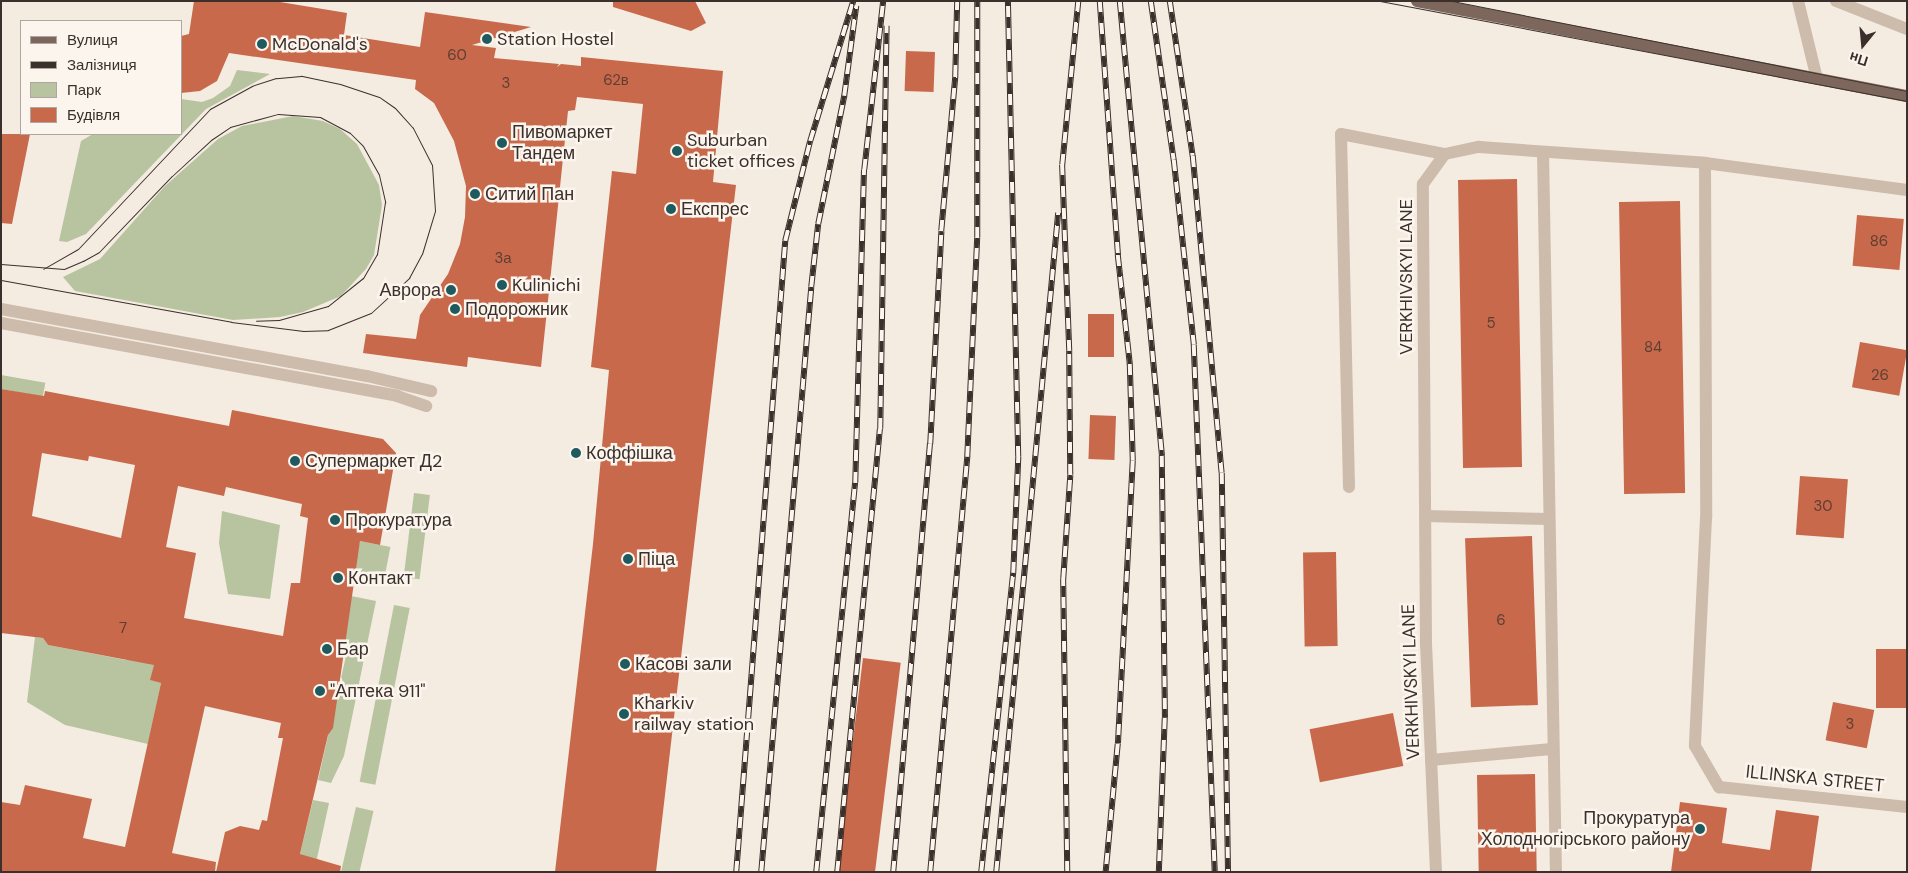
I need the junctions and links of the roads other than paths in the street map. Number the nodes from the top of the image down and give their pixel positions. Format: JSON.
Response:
{"nodes":[{"id":1,"x":1417,"y":1,"type":"edge"},
{"id":2,"x":1798,"y":1,"type":"edge"},
{"id":3,"x":1836,"y":1,"type":"edge"},
{"id":4,"x":1907,"y":30,"type":"edge"},
{"id":5,"x":1817,"y":79,"type":"junction"},
{"id":6,"x":1907,"y":96,"type":"edge"},
{"id":7,"x":1543,"y":152,"type":"junction"},
{"id":8,"x":1445,"y":154,"type":"junction"},
{"id":9,"x":1705,"y":163,"type":"junction"},
{"id":10,"x":1907,"y":190,"type":"edge"},
{"id":11,"x":1,"y":309,"type":"edge"},
{"id":12,"x":1,"y":323,"type":"edge"},
{"id":13,"x":431,"y":391,"type":"dead end"},
{"id":14,"x":426,"y":406,"type":"dead end"},
{"id":15,"x":1349,"y":487,"type":"dead end"},
{"id":16,"x":1425,"y":516,"type":"junction"},
{"id":17,"x":1549,"y":519,"type":"junction"},
{"id":18,"x":1552,"y":749,"type":"junction"},
{"id":19,"x":1431,"y":760,"type":"junction"},
{"id":20,"x":1907,"y":807,"type":"edge"},
{"id":21,"x":1436,"y":872,"type":"edge"},
{"id":22,"x":1556,"y":872,"type":"edge"}],
"edges":[{"from":1,"to":5,"type":"main road"},
{"from":2,"to":5,"type":"street"},
{"from":3,"to":4,"type":"street"},
{"from":5,"to":6,"type":"main road"},
{"from":7,"to":8,"type":"street"},
{"from":7,"to":9,"type":"street"},
{"from":7,"to":17,"type":"street"},
{"from":8,"to":15,"type":"street"},
{"from":8,"to":16,"type":"street","name":"VERKHIVSKYI LANE"},
{"from":9,"to":10,"type":"street"},
{"from":9,"to":20,"type":"street","name":"ILLINSKA STREET"},
{"from":11,"to":13,"type":"street"},
{"from":12,"to":14,"type":"street"},
{"from":16,"to":17,"type":"street"},
{"from":16,"to":19,"type":"street","name":"VERKHIVSKYI LANE"},
{"from":17,"to":18,"type":"street"},
{"from":18,"to":19,"type":"street"},
{"from":18,"to":22,"type":"street"},
{"from":19,"to":21,"type":"street","name":"VERKHIVSKYI LANE"}]}
